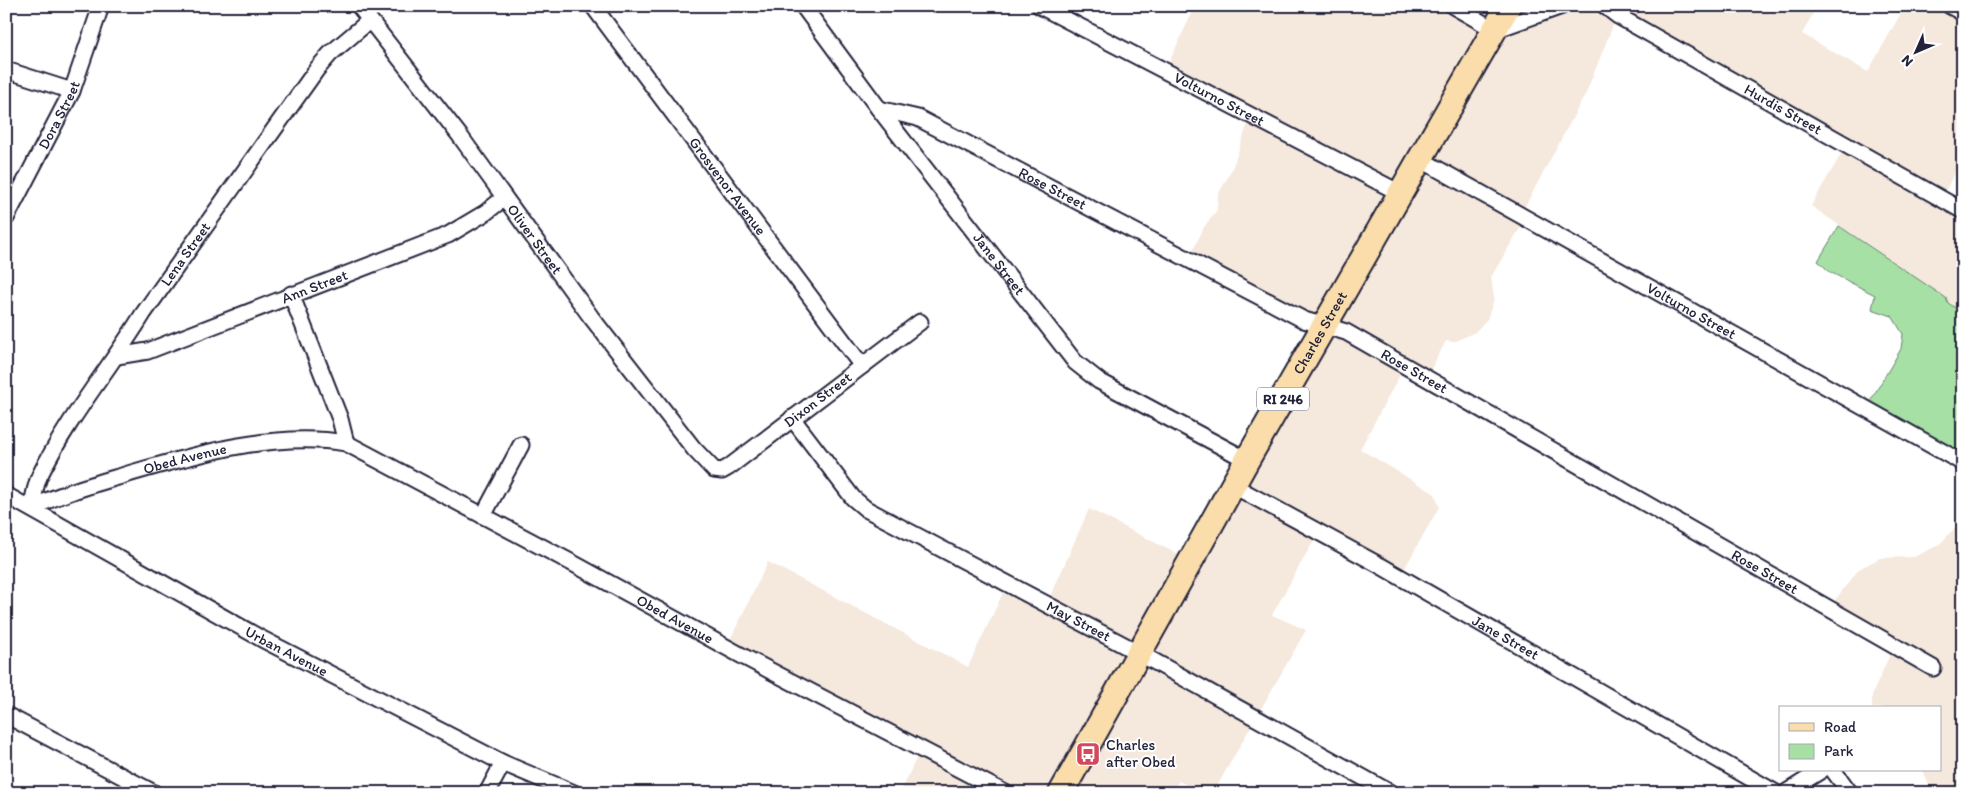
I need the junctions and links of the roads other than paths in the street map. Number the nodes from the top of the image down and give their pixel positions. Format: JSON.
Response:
{"nodes":[{"id":1,"x":101,"y":6,"type":"edge"},
{"id":2,"x":359,"y":6,"type":"edge"},
{"id":3,"x":593,"y":6,"type":"edge"},
{"id":4,"x":803,"y":6,"type":"edge"},
{"id":5,"x":1040,"y":6,"type":"edge"},
{"id":6,"x":1453,"y":6,"type":"edge"},
{"id":7,"x":1508,"y":6,"type":"edge"},
{"id":8,"x":1562,"y":6,"type":"edge"},
{"id":9,"x":1605,"y":6,"type":"edge"},
{"id":10,"x":1950,"y":6,"type":"edge"},
{"id":11,"x":1963,"y":14,"type":"edge"},
{"id":12,"x":370,"y":21,"type":"junction"},
{"id":13,"x":1495,"y":30,"type":"junction"},
{"id":14,"x":6,"y":70,"type":"edge"},
{"id":15,"x":72,"y":91,"type":"junction"},
{"id":16,"x":878,"y":109,"type":"junction"},
{"id":17,"x":1420,"y":159,"type":"junction"},
{"id":18,"x":1400,"y":193,"type":"junction"},
{"id":19,"x":504,"y":198,"type":"junction"},
{"id":20,"x":1963,"y":211,"type":"edge"},
{"id":21,"x":6,"y":218,"type":"edge"},
{"id":22,"x":291,"y":294,"type":"junction"},
{"id":23,"x":920,"y":322,"type":"dead end"},
{"id":24,"x":1325,"y":325,"type":"junction"},
{"id":25,"x":117,"y":356,"type":"junction"},
{"id":26,"x":862,"y":366,"type":"junction"},
{"id":27,"x":792,"y":418,"type":"junction"},
{"id":28,"x":346,"y":443,"type":"junction"},
{"id":29,"x":521,"y":446,"type":"dead end"},
{"id":30,"x":1247,"y":460,"type":"junction"},
{"id":31,"x":1963,"y":463,"type":"edge"},
{"id":32,"x":714,"y":470,"type":"joint"},
{"id":33,"x":1234,"y":486,"type":"junction"},
{"id":34,"x":6,"y":496,"type":"edge"},
{"id":35,"x":31,"y":508,"type":"junction"},
{"id":36,"x":483,"y":516,"type":"junction"},
{"id":37,"x":1139,"y":653,"type":"junction"},
{"id":38,"x":1933,"y":668,"type":"dead end"},
{"id":39,"x":6,"y":715,"type":"edge"},
{"id":40,"x":502,"y":763,"type":"junction"},
{"id":41,"x":1819,"y":772,"type":"edge"},
{"id":42,"x":1834,"y":772,"type":"edge"},
{"id":43,"x":154,"y":793,"type":"edge"},
{"id":44,"x":487,"y":793,"type":"edge"},
{"id":45,"x":574,"y":793,"type":"edge"},
{"id":46,"x":1005,"y":793,"type":"edge"},
{"id":47,"x":1061,"y":793,"type":"edge"},
{"id":48,"x":1391,"y":793,"type":"edge"},
{"id":49,"x":1776,"y":793,"type":"edge"},
{"id":50,"x":1785,"y":793,"type":"edge"},
{"id":51,"x":1850,"y":793,"type":"edge"}],
"edges":[{"from":1,"to":15,"type":"street","name":"Dora Street"},
{"from":2,"to":12,"type":"street","name":"Oliver Street"},
{"from":3,"to":26,"type":"street","name":"Grosvenor Avenue"},
{"from":4,"to":16,"type":"street","name":"Jane Street"},
{"from":5,"to":18,"type":"street","name":"Volturno Street"},
{"from":6,"to":13,"type":"street"},
{"from":7,"to":13,"type":"main road","name":"Charles Street","number":"RI 246"},
{"from":8,"to":13,"type":"street"},
{"from":9,"to":20,"type":"street","name":"Hurdis Street"},
{"from":10,"to":11,"type":"street"},
{"from":12,"to":19,"type":"street","name":"Oliver Street"},
{"from":12,"to":25,"type":"street","name":"Lena Street"},
{"from":13,"to":17,"type":"main road","name":"Charles Street","number":"RI 246"},
{"from":14,"to":15,"type":"street"},
{"from":15,"to":21,"type":"street","name":"Dora Street"},
{"from":16,"to":24,"type":"street","name":"Rose Street"},
{"from":16,"to":30,"type":"street","name":"Jane Street"},
{"from":17,"to":18,"type":"main road","name":"Charles Street","number":"RI 246"},
{"from":17,"to":31,"type":"street","name":"Volturno Street"},
{"from":18,"to":24,"type":"main road","name":"Charles Street","number":"RI 246"},
{"from":19,"to":22,"type":"street","name":"Ann Street"},
{"from":19,"to":32,"type":"street","name":"Oliver Street"},
{"from":22,"to":25,"type":"street","name":"Ann Street"},
{"from":22,"to":28,"type":"street"},
{"from":23,"to":26,"type":"street","name":"Dixon Street"},
{"from":24,"to":30,"type":"main road","name":"Charles Street","number":"RI 246"},
{"from":24,"to":38,"type":"street","name":"Rose Street"},
{"from":25,"to":35,"type":"street","name":"Lena Street"},
{"from":26,"to":27,"type":"street","name":"Dixon Street"},
{"from":27,"to":32,"type":"street","name":"Dixon Street"},
{"from":27,"to":37,"type":"street","name":"May Street"},
{"from":28,"to":35,"type":"street","name":"Obed Avenue"},
{"from":28,"to":36,"type":"street","name":"Obed Avenue"},
{"from":29,"to":36,"type":"street"},
{"from":30,"to":33,"type":"main road","name":"Charles Street","number":"RI 246"},
{"from":33,"to":37,"type":"main road","name":"Charles Street","number":"RI 246"},
{"from":33,"to":49,"type":"street","name":"Jane Street"},
{"from":34,"to":35,"type":"street","name":"Urban Avenue"},
{"from":35,"to":40,"type":"street","name":"Urban Avenue"},
{"from":36,"to":46,"type":"street","name":"Obed Avenue"},
{"from":37,"to":47,"type":"main road","name":"Charles Street","number":"RI 246"},
{"from":37,"to":48,"type":"street","name":"May Street"},
{"from":39,"to":43,"type":"street"},
{"from":40,"to":44,"type":"street"},
{"from":40,"to":45,"type":"street","name":"Urban Avenue"},
{"from":41,"to":50,"type":"street"},
{"from":42,"to":51,"type":"street"}]}
